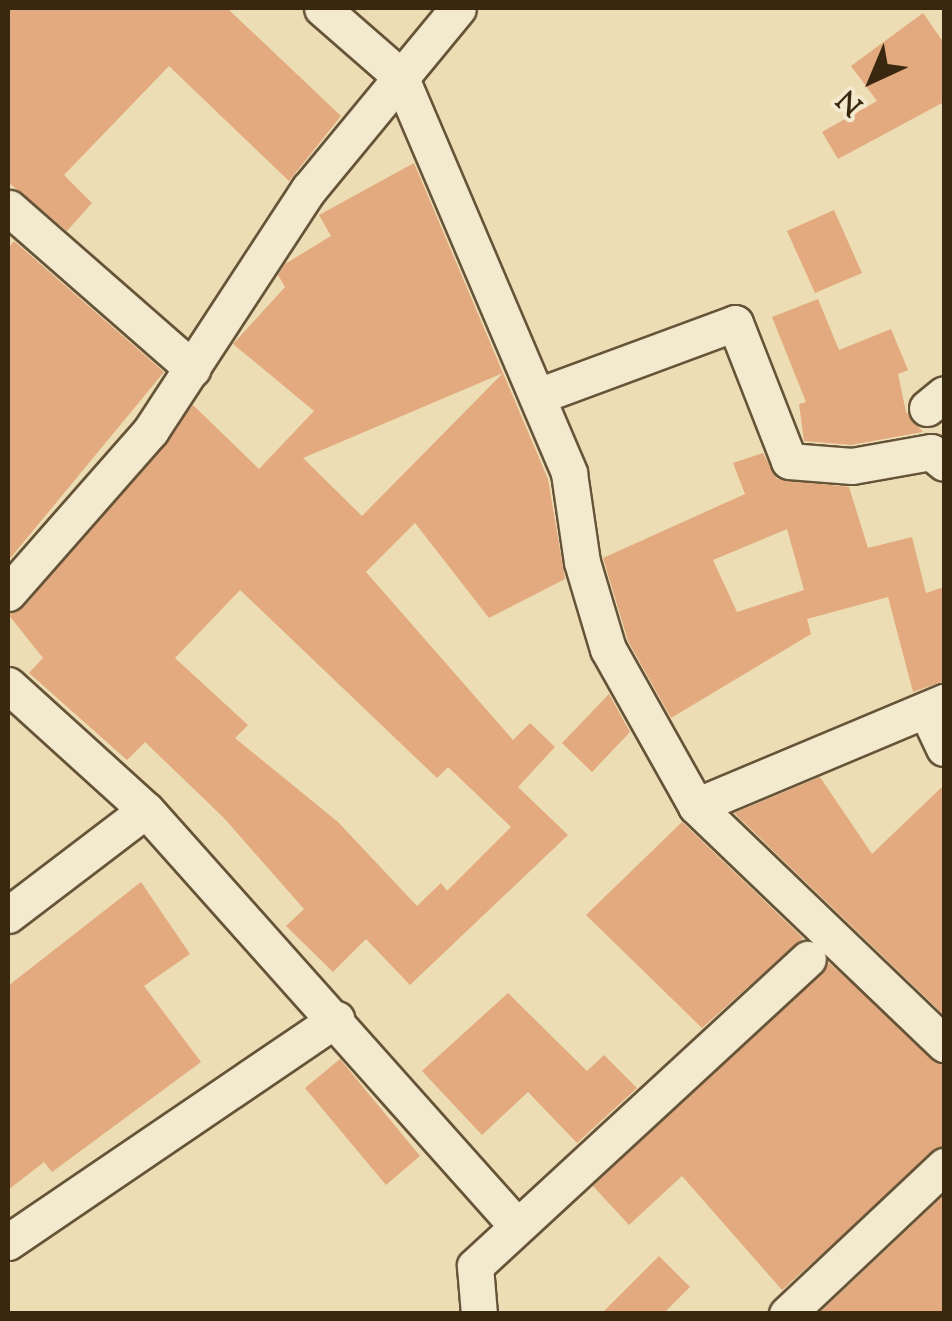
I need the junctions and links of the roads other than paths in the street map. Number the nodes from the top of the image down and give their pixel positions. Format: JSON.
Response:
{"nodes":[{"id":1,"x":322,"y":8,"type":"edge"},
{"id":2,"x":458,"y":8,"type":"edge"},
{"id":3,"x":400,"y":76,"type":"junction"},
{"id":4,"x":8,"y":212,"type":"edge"},
{"id":5,"x":192,"y":369,"type":"junction"},
{"id":6,"x":538,"y":396,"type":"junction"},
{"id":7,"x":944,"y":463,"type":"edge"},
{"id":8,"x":8,"y":593,"type":"edge"},
{"id":9,"x":8,"y":685,"type":"edge"},
{"id":10,"x":935,"y":706,"type":"edge"},
{"id":11,"x":944,"y":748,"type":"edge"},
{"id":12,"x":696,"y":806,"type":"junction"},
{"id":13,"x":146,"y":810,"type":"junction"},
{"id":14,"x":8,"y":915,"type":"edge"},
{"id":15,"x":808,"y":959,"type":"dead end"},
{"id":16,"x":336,"y":1019,"type":"junction"},
{"id":17,"x":944,"y":1044,"type":"edge"},
{"id":18,"x":944,"y":1166,"type":"edge"},
{"id":19,"x":516,"y":1225,"type":"junction"},
{"id":20,"x":8,"y":1242,"type":"edge"},
{"id":21,"x":479,"y":1314,"type":"edge"},
{"id":22,"x":787,"y":1314,"type":"edge"}],
"edges":[{"from":1,"to":3,"type":"street"},
{"from":2,"to":3,"type":"street"},
{"from":3,"to":5,"type":"street"},
{"from":3,"to":6,"type":"street"},
{"from":4,"to":5,"type":"street"},
{"from":5,"to":8,"type":"street"},
{"from":6,"to":7,"type":"street"},
{"from":6,"to":12,"type":"street"},
{"from":9,"to":13,"type":"street"},
{"from":10,"to":11,"type":"street"},
{"from":10,"to":12,"type":"street"},
{"from":12,"to":17,"type":"street"},
{"from":13,"to":14,"type":"street"},
{"from":13,"to":16,"type":"street"},
{"from":15,"to":19,"type":"street"},
{"from":16,"to":19,"type":"street"},
{"from":16,"to":20,"type":"street"},
{"from":18,"to":22,"type":"street"},
{"from":19,"to":21,"type":"street"}]}
